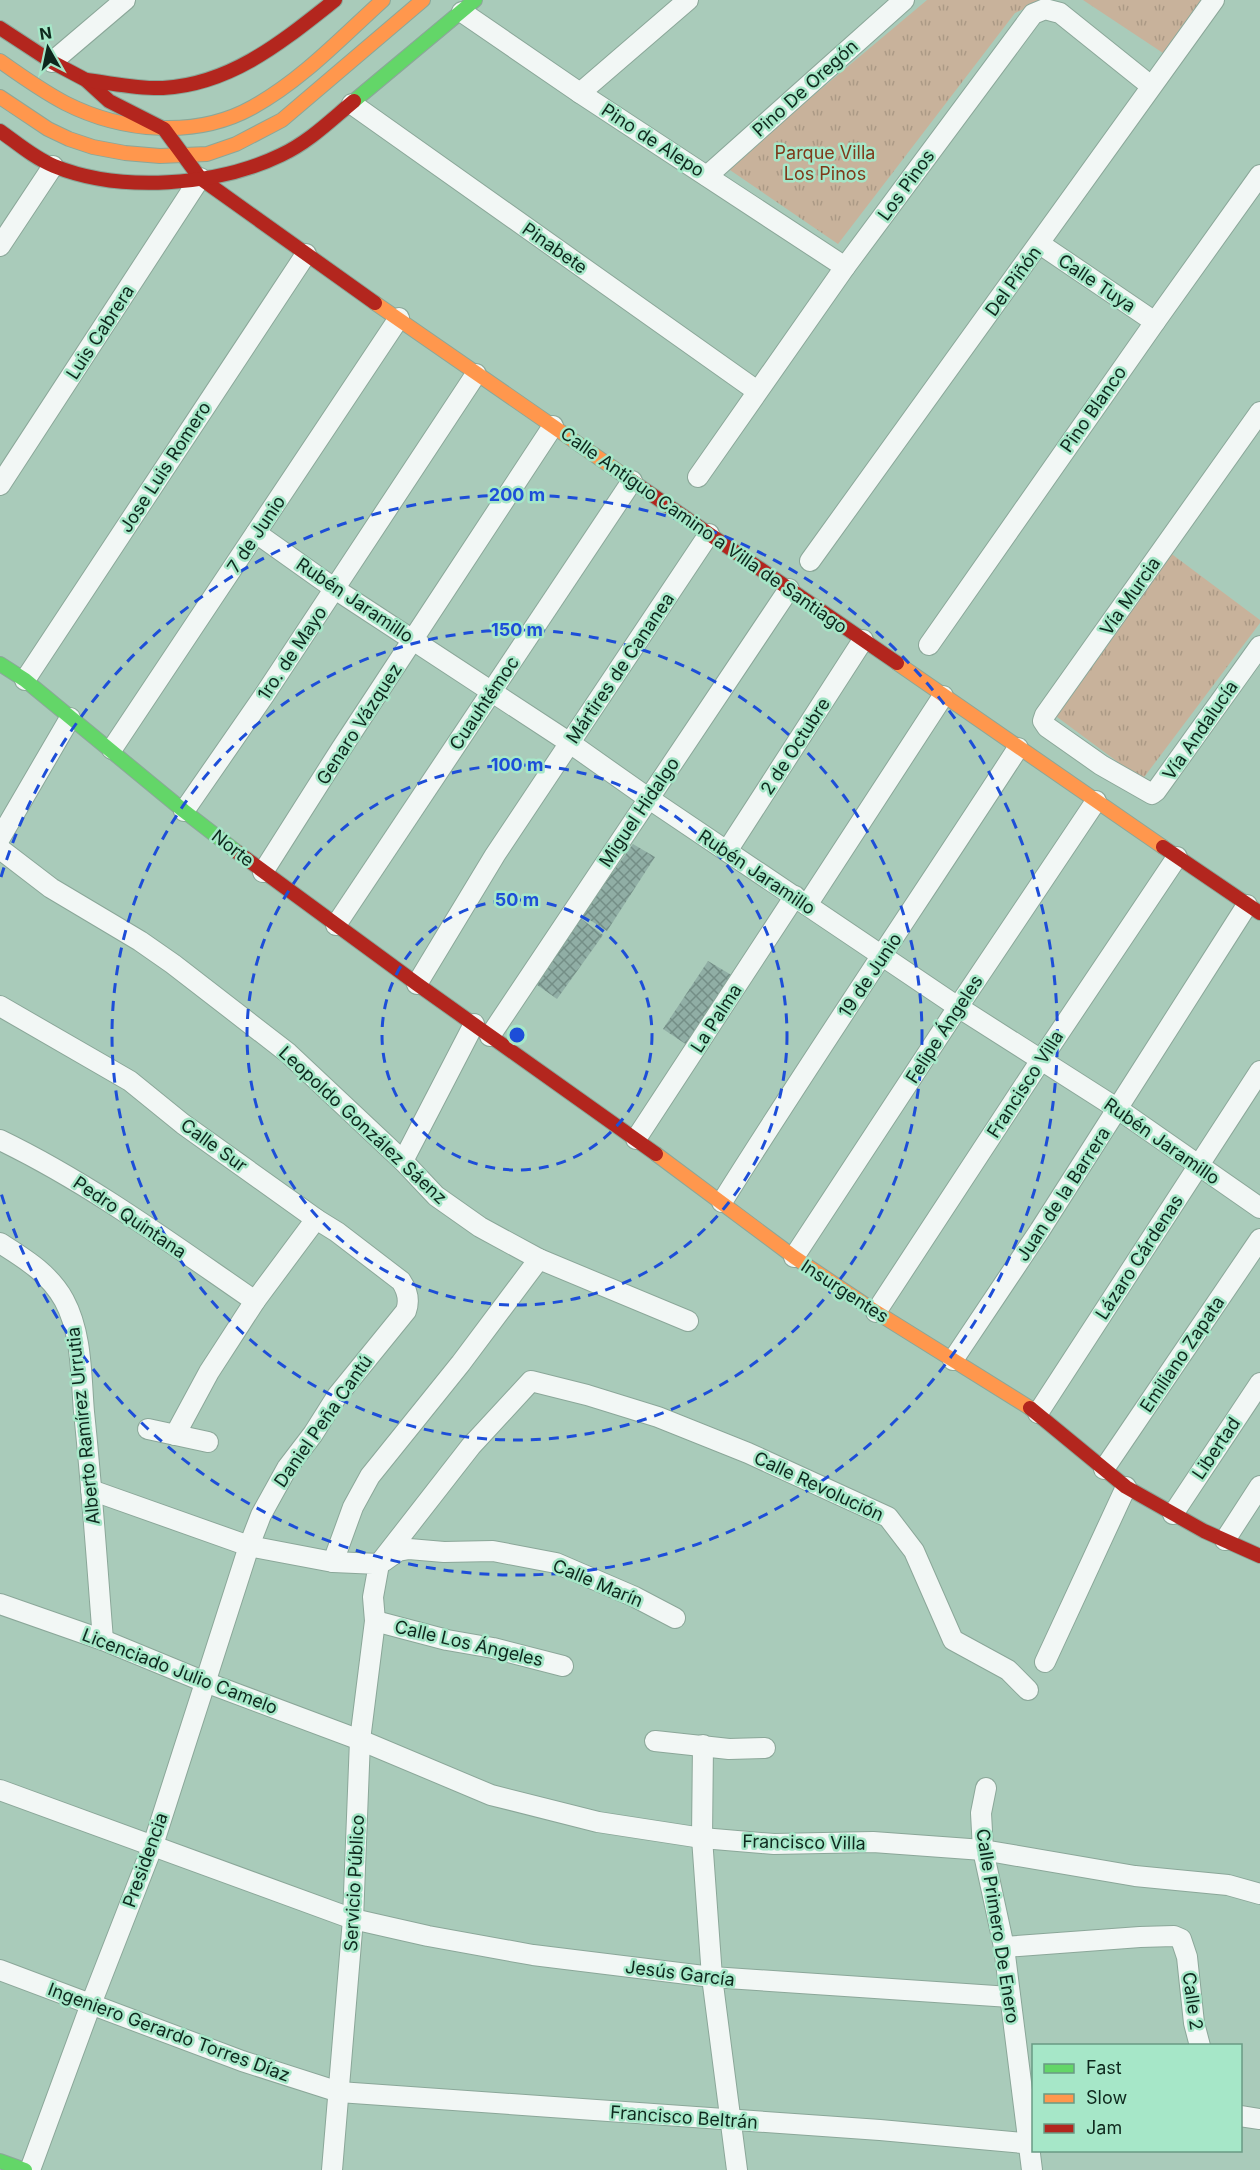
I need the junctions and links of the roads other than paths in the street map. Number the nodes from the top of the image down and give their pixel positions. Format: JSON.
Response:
{"nodes":[{"id":1,"x":125,"y":0,"type":"edge"},
{"id":2,"x":336,"y":0,"type":"edge"},
{"id":3,"x":383,"y":0,"type":"edge"},
{"id":4,"x":423,"y":0,"type":"edge"},
{"id":5,"x":688,"y":0,"type":"edge"},
{"id":6,"x":904,"y":0,"type":"edge"},
{"id":7,"x":1214,"y":0,"type":"edge"},
{"id":8,"x":468,"y":6,"type":"edge"},
{"id":9,"x":404,"y":17,"type":"junction"},
{"id":10,"x":0,"y":28,"type":"edge"},
{"id":11,"x":382,"y":53,"type":"dead end"},
{"id":12,"x":0,"y":61,"type":"edge"},
{"id":13,"x":52,"y":63,"type":"junction"},
{"id":14,"x":373,"y":68,"type":"dead end"},
{"id":15,"x":86,"y":80,"type":"junction"},
{"id":16,"x":1151,"y":86,"type":"junction"},
{"id":17,"x":580,"y":93,"type":"junction"},
{"id":18,"x":0,"y":97,"type":"edge"},
{"id":19,"x":355,"y":101,"type":"junction"},
{"id":20,"x":234,"y":116,"type":"junction"},
{"id":21,"x":164,"y":129,"type":"junction"},
{"id":22,"x":0,"y":131,"type":"edge"},
{"id":23,"x":243,"y":140,"type":"junction"},
{"id":24,"x":183,"y":155,"type":"junction"},
{"id":25,"x":260,"y":165,"type":"junction"},
{"id":26,"x":53,"y":166,"type":"junction"},
{"id":27,"x":1260,"y":175,"type":"edge"},
{"id":28,"x":707,"y":176,"type":"junction"},
{"id":29,"x":200,"y":178,"type":"junction"},
{"id":30,"x":1040,"y":244,"type":"junction"},
{"id":31,"x":0,"y":246,"type":"edge"},
{"id":32,"x":306,"y":254,"type":"junction"},
{"id":33,"x":845,"y":267,"type":"junction"},
{"id":34,"x":399,"y":318,"type":"junction"},
{"id":35,"x":1155,"y":322,"type":"junction"},
{"id":36,"x":476,"y":374,"type":"junction"},
{"id":37,"x":757,"y":391,"type":"junction"},
{"id":38,"x":1260,"y":412,"type":"edge"},
{"id":39,"x":553,"y":426,"type":"junction"},
{"id":40,"x":698,"y":477,"type":"dead end"},
{"id":41,"x":632,"y":481,"type":"junction"},
{"id":42,"x":0,"y":485,"type":"edge"},
{"id":43,"x":256,"y":533,"type":"junction"},
{"id":44,"x":709,"y":534,"type":"junction"},
{"id":45,"x":810,"y":561,"type":"dead end"},
{"id":46,"x":335,"y":589,"type":"junction"},
{"id":47,"x":789,"y":589,"type":"junction"},
{"id":48,"x":414,"y":639,"type":"junction"},
{"id":49,"x":863,"y":640,"type":"junction"},
{"id":50,"x":928,"y":645,"type":"dead end"},
{"id":51,"x":1260,"y":646,"type":"edge"},
{"id":52,"x":0,"y":664,"type":"edge"},
{"id":53,"x":25,"y":680,"type":"junction"},
{"id":54,"x":493,"y":691,"type":"junction"},
{"id":55,"x":943,"y":696,"type":"junction"},
{"id":56,"x":70,"y":718,"type":"junction"},
{"id":57,"x":570,"y":743,"type":"junction"},
{"id":58,"x":1018,"y":748,"type":"junction"},
{"id":59,"x":112,"y":749,"type":"junction"},
{"id":60,"x":1101,"y":765,"type":"joint"},
{"id":61,"x":648,"y":798,"type":"junction"},
{"id":62,"x":1096,"y":801,"type":"junction"},
{"id":63,"x":184,"y":810,"type":"junction"},
{"id":64,"x":0,"y":838,"type":"edge"},
{"id":65,"x":0,"y":849,"type":"edge"},
{"id":66,"x":727,"y":851,"type":"junction"},
{"id":67,"x":1177,"y":856,"type":"junction"},
{"id":68,"x":263,"y":872,"type":"junction"},
{"id":69,"x":801,"y":901,"type":"junction"},
{"id":70,"x":1254,"y":909,"type":"edge"},
{"id":71,"x":336,"y":925,"type":"junction"},
{"id":72,"x":883,"y":956,"type":"junction"},
{"id":73,"x":417,"y":984,"type":"junction"},
{"id":74,"x":0,"y":1006,"type":"edge"},
{"id":75,"x":958,"y":1007,"type":"junction"},
{"id":76,"x":474,"y":1024,"type":"junction"},
{"id":77,"x":490,"y":1036,"type":"junction"},
{"id":78,"x":1041,"y":1060,"type":"junction"},
{"id":79,"x":1260,"y":1071,"type":"edge"},
{"id":80,"x":1118,"y":1109,"type":"junction"},
{"id":81,"x":636,"y":1139,"type":"junction"},
{"id":82,"x":0,"y":1140,"type":"edge"},
{"id":83,"x":403,"y":1161,"type":"junction"},
{"id":84,"x":1197,"y":1165,"type":"junction"},
{"id":85,"x":722,"y":1202,"type":"junction"},
{"id":86,"x":1260,"y":1208,"type":"edge"},
{"id":87,"x":316,"y":1219,"type":"junction"},
{"id":88,"x":1260,"y":1239,"type":"edge"},
{"id":89,"x":0,"y":1243,"type":"edge"},
{"id":90,"x":794,"y":1257,"type":"junction"},
{"id":91,"x":539,"y":1259,"type":"junction"},
{"id":92,"x":255,"y":1301,"type":"junction"},
{"id":93,"x":408,"y":1304,"type":"joint"},
{"id":94,"x":876,"y":1312,"type":"junction"},
{"id":95,"x":688,"y":1321,"type":"dead end"},
{"id":96,"x":953,"y":1360,"type":"junction"},
{"id":97,"x":1260,"y":1383,"type":"edge"},
{"id":98,"x":1038,"y":1413,"type":"junction"},
{"id":99,"x":148,"y":1430,"type":"dead end"},
{"id":100,"x":175,"y":1435,"type":"junction"},
{"id":101,"x":208,"y":1442,"type":"dead end"},
{"id":102,"x":1104,"y":1469,"type":"junction"},
{"id":103,"x":1260,"y":1486,"type":"edge"},
{"id":104,"x":1126,"y":1487,"type":"junction"},
{"id":105,"x":91,"y":1490,"type":"junction"},
{"id":106,"x":1173,"y":1514,"type":"junction"},
{"id":107,"x":1225,"y":1540,"type":"junction"},
{"id":108,"x":249,"y":1546,"type":"junction"},
{"id":109,"x":1260,"y":1556,"type":"edge"},
{"id":110,"x":333,"y":1562,"type":"junction"},
{"id":111,"x":379,"y":1564,"type":"junction"},
{"id":112,"x":0,"y":1604,"type":"edge"},
{"id":113,"x":675,"y":1618,"type":"dead end"},
{"id":114,"x":375,"y":1621,"type":"junction"},
{"id":115,"x":103,"y":1640,"type":"junction"},
{"id":116,"x":1045,"y":1662,"type":"dead end"},
{"id":117,"x":563,"y":1666,"type":"dead end"},
{"id":118,"x":205,"y":1682,"type":"junction"},
{"id":119,"x":1028,"y":1690,"type":"dead end"},
{"id":120,"x":360,"y":1740,"type":"junction"},
{"id":121,"x":655,"y":1741,"type":"dead end"},
{"id":122,"x":703,"y":1745,"type":"junction"},
{"id":123,"x":765,"y":1748,"type":"dead end"},
{"id":124,"x":986,"y":1788,"type":"dead end"},
{"id":125,"x":0,"y":1790,"type":"edge"},
{"id":126,"x":702,"y":1838,"type":"junction"},
{"id":127,"x":153,"y":1845,"type":"junction"},
{"id":128,"x":983,"y":1850,"type":"junction"},
{"id":129,"x":1260,"y":1894,"type":"edge"},
{"id":130,"x":353,"y":1919,"type":"junction"},
{"id":131,"x":1004,"y":1947,"type":"junction"},
{"id":132,"x":0,"y":1970,"type":"edge"},
{"id":133,"x":712,"y":1977,"type":"junction"},
{"id":134,"x":1010,"y":1997,"type":"junction"},
{"id":135,"x":91,"y":2004,"type":"junction"},
{"id":136,"x":1199,"y":2044,"type":"edge"},
{"id":137,"x":339,"y":2092,"type":"junction"},
{"id":138,"x":1242,"y":2116,"type":"edge"},
{"id":139,"x":1260,"y":2119,"type":"edge"},
{"id":140,"x":730,"y":2120,"type":"junction"},
{"id":141,"x":1031,"y":2145,"type":"edge"},
{"id":142,"x":0,"y":2161,"type":"edge"},
{"id":143,"x":25,"y":2170,"type":"edge"},
{"id":144,"x":30,"y":2170,"type":"edge"},
{"id":145,"x":332,"y":2170,"type":"edge"},
{"id":146,"x":737,"y":2170,"type":"edge"},
{"id":147,"x":1032,"y":2170,"type":"edge"}],
"edges":[{"from":1,"to":13,"type":"street"},
{"from":2,"to":15,"type":"street"},
{"from":3,"to":20,"type":"street"},
{"from":4,"to":9,"type":"street"},
{"from":5,"to":17,"type":"street"},
{"from":6,"to":28,"type":"street","name":"Pino De Oregón"},
{"from":7,"to":16,"type":"street","name":"Del Piñón"},
{"from":8,"to":17,"type":"street","name":"Pino de Alepo"},
{"from":8,"to":19,"type":"street"},
{"from":9,"to":11,"type":"street"},
{"from":9,"to":23,"type":"street"},
{"from":10,"to":13,"type":"street"},
{"from":12,"to":21,"type":"street"},
{"from":13,"to":15,"type":"street"},
{"from":14,"to":19,"type":"street"},
{"from":15,"to":21,"type":"street"},
{"from":16,"to":30,"type":"street","name":"Del Piñón"},
{"from":16,"to":33,"type":"street","name":"Los Pinos"},
{"from":17,"to":28,"type":"street","name":"Pino de Alepo"},
{"from":18,"to":24,"type":"street"},
{"from":19,"to":25,"type":"street"},
{"from":19,"to":37,"type":"street","name":"Pinabete"},
{"from":20,"to":21,"type":"street"},
{"from":20,"to":23,"type":"street"},
{"from":21,"to":24,"type":"street","name":"Calle Antiguo Camino a Villa de Santiago"},
{"from":22,"to":26,"type":"street"},
{"from":23,"to":24,"type":"street"},
{"from":23,"to":25,"type":"street"},
{"from":24,"to":29,"type":"street","name":"Calle Antiguo Camino a Villa de Santiago"},
{"from":25,"to":29,"type":"street"},
{"from":26,"to":29,"type":"street"},
{"from":26,"to":31,"type":"street"},
{"from":27,"to":35,"type":"street","name":"Pino Blanco"},
{"from":28,"to":33,"type":"street","name":"Pino de Alepo"},
{"from":29,"to":32,"type":"street","name":"Calle Antiguo Camino a Villa de Santiago"},
{"from":29,"to":42,"type":"street","name":"Luis Cabrera"},
{"from":30,"to":35,"type":"street","name":"Calle Tuya"},
{"from":30,"to":45,"type":"street","name":"Del Piñón"},
{"from":32,"to":34,"type":"street","name":"Calle Antiguo Camino a Villa de Santiago"},
{"from":32,"to":53,"type":"street","name":"Jose Luis Romero"},
{"from":33,"to":37,"type":"street","name":"Los Pinos"},
{"from":34,"to":36,"type":"street","name":"Calle Antiguo Camino a Villa de Santiago"},
{"from":34,"to":43,"type":"street","name":"7 de Junio"},
{"from":35,"to":50,"type":"street","name":"Pino Blanco"},
{"from":36,"to":39,"type":"street","name":"Calle Antiguo Camino a Villa de Santiago"},
{"from":36,"to":46,"type":"street","name":"1ro. de Mayo"},
{"from":37,"to":40,"type":"street","name":"Los Pinos"},
{"from":38,"to":60,"type":"street","name":"Vía Murcia"},
{"from":39,"to":41,"type":"street","name":"Calle Antiguo Camino a Villa de Santiago"},
{"from":39,"to":48,"type":"street","name":"Genaro Vázquez"},
{"from":41,"to":44,"type":"street","name":"Calle Antiguo Camino a Villa de Santiago"},
{"from":41,"to":54,"type":"street","name":"Cuauhtémoc"},
{"from":43,"to":46,"type":"street","name":"Rubén Jaramillo"},
{"from":43,"to":59,"type":"street","name":"7 de Junio"},
{"from":44,"to":47,"type":"street","name":"Calle Antiguo Camino a Villa de Santiago"},
{"from":44,"to":57,"type":"street","name":"Mártires de Cananea"},
{"from":46,"to":48,"type":"street","name":"Rubén Jaramillo"},
{"from":46,"to":63,"type":"street","name":"1ro. de Mayo"},
{"from":47,"to":49,"type":"street","name":"Calle Antiguo Camino a Villa de Santiago"},
{"from":47,"to":61,"type":"street","name":"Miguel Hidalgo"},
{"from":48,"to":54,"type":"street","name":"Rubén Jaramillo"},
{"from":48,"to":68,"type":"street","name":"Genaro Vázquez"},
{"from":49,"to":55,"type":"street","name":"Calle Antiguo Camino a Villa de Santiago"},
{"from":49,"to":66,"type":"street","name":"2 de Octubre"},
{"from":51,"to":60,"type":"street","name":"Vía Andalucía"},
{"from":52,"to":53,"type":"street","name":"Norte"},
{"from":53,"to":56,"type":"street","name":"Norte"},
{"from":54,"to":57,"type":"street","name":"Rubén Jaramillo"},
{"from":54,"to":71,"type":"street","name":"Cuauhtémoc"},
{"from":55,"to":58,"type":"street","name":"Calle Antiguo Camino a Villa de Santiago"},
{"from":55,"to":69,"type":"street","name":"La Palma"},
{"from":56,"to":59,"type":"street","name":"Norte"},
{"from":56,"to":64,"type":"street"},
{"from":57,"to":61,"type":"street","name":"Rubén Jaramillo"},
{"from":57,"to":73,"type":"street","name":"Mártires de Cananea"},
{"from":58,"to":62,"type":"street","name":"Calle Antiguo Camino a Villa de Santiago"},
{"from":58,"to":72,"type":"street","name":"19 de Junio"},
{"from":59,"to":63,"type":"street","name":"Norte"},
{"from":61,"to":66,"type":"street","name":"Rubén Jaramillo"},
{"from":61,"to":77,"type":"street","name":"Miguel Hidalgo"},
{"from":62,"to":67,"type":"street","name":"Calle Antiguo Camino a Villa de Santiago"},
{"from":62,"to":75,"type":"street","name":"Felipe Ángeles"},
{"from":63,"to":68,"type":"street","name":"Norte"},
{"from":65,"to":83,"type":"street","name":"Leopoldo González Sáenz"},
{"from":66,"to":69,"type":"street","name":"Rubén Jaramillo"},
{"from":67,"to":70,"type":"street","name":"Calle Antiguo Camino a Villa de Santiago"},
{"from":67,"to":78,"type":"street","name":"Francisco Villa"},
{"from":68,"to":71,"type":"street","name":"Norte"},
{"from":69,"to":72,"type":"street","name":"Rubén Jaramillo"},
{"from":69,"to":81,"type":"street","name":"La Palma"},
{"from":70,"to":80,"type":"street","name":"Juan de la Barrera"},
{"from":71,"to":73,"type":"street","name":"Norte"},
{"from":72,"to":75,"type":"street","name":"Rubén Jaramillo"},
{"from":72,"to":85,"type":"street","name":"19 de Junio"},
{"from":73,"to":76,"type":"street","name":"Norte"},
{"from":74,"to":87,"type":"street","name":"Calle Sur"},
{"from":75,"to":78,"type":"street","name":"Rubén Jaramillo"},
{"from":75,"to":90,"type":"street","name":"Felipe Ángeles"},
{"from":76,"to":77,"type":"street","name":"Insurgentes"},
{"from":76,"to":83,"type":"street"},
{"from":77,"to":81,"type":"street","name":"Insurgentes"},
{"from":78,"to":80,"type":"street","name":"Rubén Jaramillo"},
{"from":78,"to":94,"type":"street","name":"Francisco Villa"},
{"from":79,"to":84,"type":"street","name":"Lázaro Cárdenas"},
{"from":80,"to":84,"type":"street","name":"Rubén Jaramillo"},
{"from":80,"to":96,"type":"street","name":"Juan de la Barrera"},
{"from":81,"to":85,"type":"street","name":"Insurgentes"},
{"from":82,"to":92,"type":"street","name":"Pedro Quintana"},
{"from":83,"to":91,"type":"street","name":"Leopoldo González Sáenz"},
{"from":84,"to":86,"type":"street","name":"Rubén Jaramillo"},
{"from":84,"to":98,"type":"street","name":"Lázaro Cárdenas"},
{"from":85,"to":90,"type":"street","name":"Insurgentes"},
{"from":87,"to":92,"type":"street"},
{"from":87,"to":93,"type":"street","name":"Calle Sur"},
{"from":88,"to":102,"type":"street","name":"Emiliano Zapata"},
{"from":89,"to":105,"type":"street","name":"Alberto Ramírez Urrutia"},
{"from":90,"to":94,"type":"street","name":"Insurgentes"},
{"from":91,"to":95,"type":"street","name":"Leopoldo González Sáenz"},
{"from":91,"to":110,"type":"street"},
{"from":92,"to":100,"type":"street"},
{"from":93,"to":108,"type":"street","name":"Daniel Peña Cantú"},
{"from":94,"to":96,"type":"street","name":"Insurgentes"},
{"from":96,"to":98,"type":"street","name":"Insurgentes"},
{"from":97,"to":106,"type":"street","name":"Libertad"},
{"from":98,"to":102,"type":"street","name":"Insurgentes"},
{"from":99,"to":100,"type":"street"},
{"from":100,"to":101,"type":"street"},
{"from":102,"to":104,"type":"street","name":"Insurgentes"},
{"from":103,"to":107,"type":"street"},
{"from":104,"to":106,"type":"street","name":"Insurgentes"},
{"from":104,"to":116,"type":"street"},
{"from":105,"to":108,"type":"street"},
{"from":105,"to":115,"type":"street","name":"Alberto Ramírez Urrutia"},
{"from":106,"to":107,"type":"street","name":"Insurgentes"},
{"from":107,"to":109,"type":"street","name":"Insurgentes"},
{"from":108,"to":110,"type":"street"},
{"from":108,"to":118,"type":"street","name":"Presidencia"},
{"from":110,"to":111,"type":"street"},
{"from":111,"to":113,"type":"street","name":"Calle Marín"},
{"from":111,"to":114,"type":"street","name":"Servicio Público"},
{"from":111,"to":119,"type":"street","name":"Calle Revolución"},
{"from":112,"to":115,"type":"street","name":"Licenciado Julio Camelo"},
{"from":114,"to":117,"type":"street","name":"Calle Los Ángeles"},
{"from":114,"to":120,"type":"street","name":"Servicio Público"},
{"from":115,"to":118,"type":"street","name":"Licenciado Julio Camelo"},
{"from":118,"to":120,"type":"street","name":"Licenciado Julio Camelo"},
{"from":118,"to":127,"type":"street","name":"Presidencia"},
{"from":120,"to":126,"type":"street","name":"Francisco Villa"},
{"from":120,"to":130,"type":"street","name":"Servicio Público"},
{"from":121,"to":122,"type":"street"},
{"from":122,"to":123,"type":"street"},
{"from":122,"to":126,"type":"street"},
{"from":124,"to":128,"type":"street","name":"Calle Primero De Enero"},
{"from":125,"to":127,"type":"street","name":"Jesús García"},
{"from":126,"to":128,"type":"street","name":"Francisco Villa"},
{"from":126,"to":133,"type":"street"},
{"from":127,"to":130,"type":"street","name":"Jesús García"},
{"from":127,"to":135,"type":"street","name":"Presidencia"},
{"from":128,"to":129,"type":"street","name":"Francisco Villa"},
{"from":128,"to":131,"type":"street","name":"Calle Primero De Enero"},
{"from":130,"to":133,"type":"street","name":"Jesús García"},
{"from":130,"to":137,"type":"street","name":"Servicio Público"},
{"from":131,"to":134,"type":"street","name":"Calle Primero De Enero"},
{"from":131,"to":136,"type":"street","name":"Calle 2"},
{"from":132,"to":135,"type":"street","name":"Ingeniero Gerardo Torres Díaz"},
{"from":133,"to":134,"type":"street","name":"Jesús García"},
{"from":133,"to":140,"type":"street"},
{"from":134,"to":141,"type":"street","name":"Calle Primero De Enero"},
{"from":135,"to":137,"type":"street","name":"Ingeniero Gerardo Torres Díaz"},
{"from":135,"to":144,"type":"street","name":"Presidencia"},
{"from":137,"to":140,"type":"street","name":"Francisco Beltrán"},
{"from":137,"to":145,"type":"street","name":"Servicio Público"},
{"from":138,"to":139,"type":"street"},
{"from":140,"to":141,"type":"street","name":"Francisco Beltrán"},
{"from":140,"to":146,"type":"street"},
{"from":141,"to":147,"type":"street","name":"Calle Primero De Enero"},
{"from":142,"to":143,"type":"street"}]}
